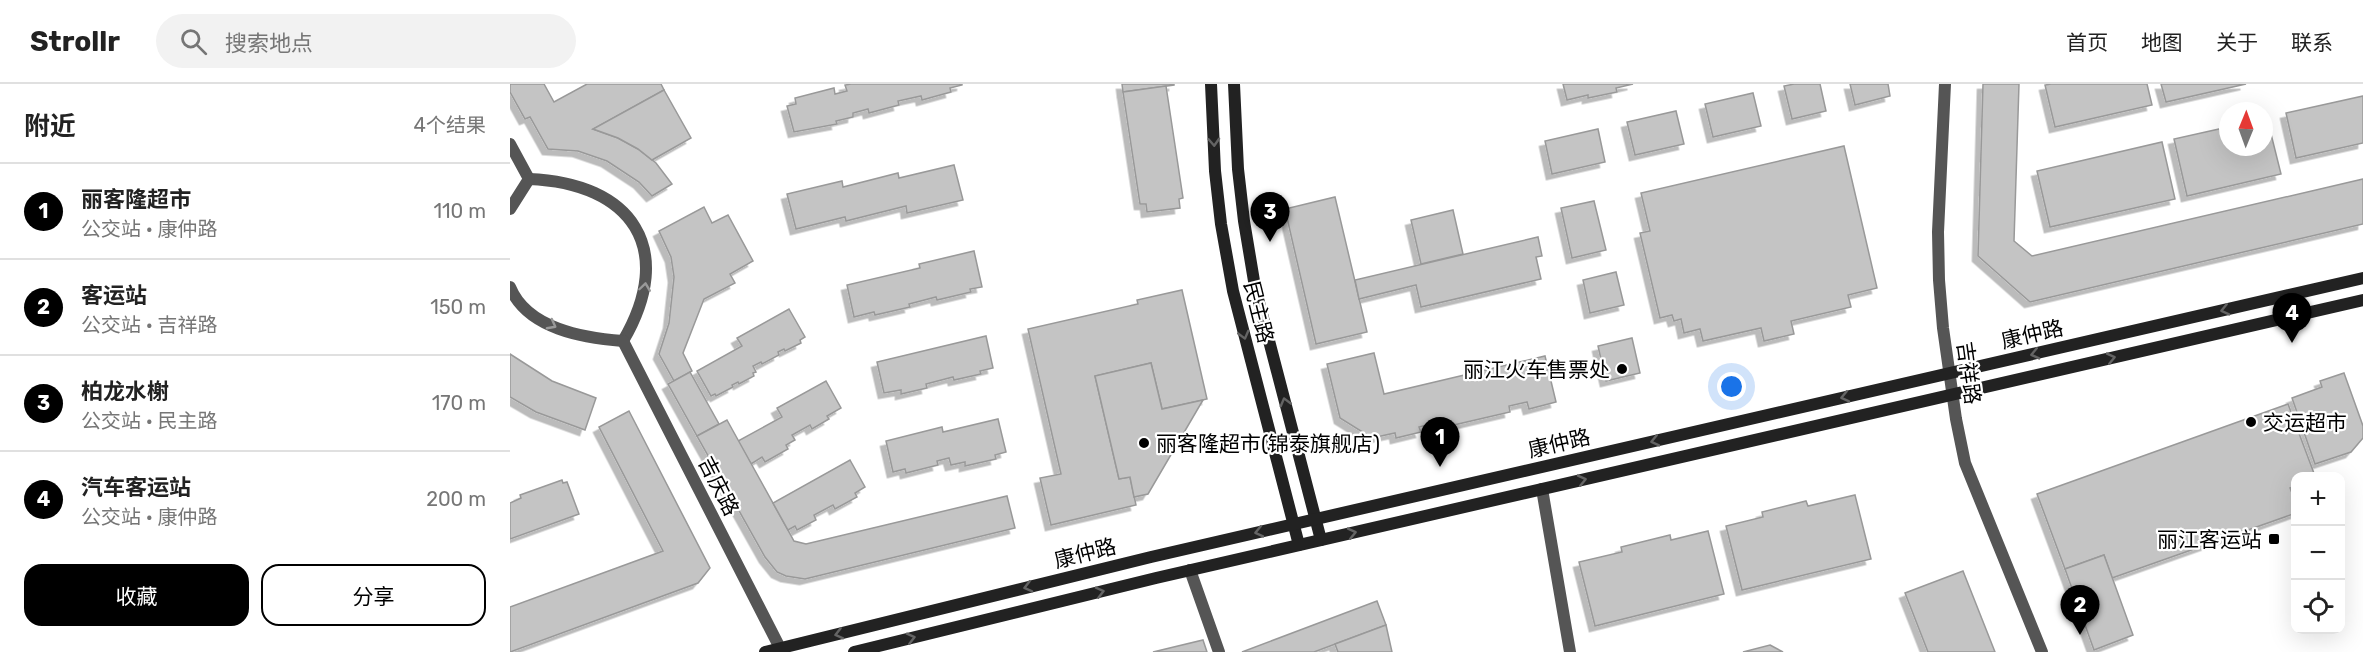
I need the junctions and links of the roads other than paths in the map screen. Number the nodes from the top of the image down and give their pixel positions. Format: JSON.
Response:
{"nodes":[{"id":1,"x":1211,"y":84,"type":"edge"},
{"id":2,"x":1234,"y":84,"type":"edge"},
{"id":3,"x":1945,"y":84,"type":"edge"},
{"id":4,"x":510,"y":144,"type":"edge"},
{"id":5,"x":529,"y":179,"type":"junction"},
{"id":6,"x":510,"y":209,"type":"edge"},
{"id":7,"x":2363,"y":278,"type":"edge"},
{"id":8,"x":510,"y":287,"type":"edge"},
{"id":9,"x":2363,"y":300,"type":"edge"},
{"id":10,"x":623,"y":341,"type":"junction"},
{"id":11,"x":1948,"y":374,"type":"junction"},
{"id":12,"x":1952,"y":395,"type":"junction"},
{"id":13,"x":1542,"y":489,"type":"junction"},
{"id":14,"x":1316,"y":519,"type":"junction"},
{"id":15,"x":1294,"y":524,"type":"junction"},
{"id":16,"x":1321,"y":540,"type":"junction"},
{"id":17,"x":1299,"y":545,"type":"junction"},
{"id":18,"x":1190,"y":570,"type":"junction"},
{"id":19,"x":801,"y":648,"type":"edge"},
{"id":20,"x":780,"y":649,"type":"edge"},
{"id":21,"x":765,"y":652,"type":"edge"},
{"id":22,"x":854,"y":652,"type":"edge"},
{"id":23,"x":1219,"y":652,"type":"edge"},
{"id":24,"x":1570,"y":652,"type":"edge"},
{"id":25,"x":2042,"y":652,"type":"edge"}],
"edges":[{"from":1,"to":15,"type":"main road","name":"民主路","one_way":true},
{"from":14,"to":2,"type":"main road","name":"民主路","one_way":true},
{"from":3,"to":11,"type":"street","name":"吉祥路"},
{"from":4,"to":5,"type":"street"},
{"from":5,"to":6,"type":"street"},
{"from":10,"to":5,"type":"street","one_way":true},
{"from":7,"to":11,"type":"main road","name":"康仲路","one_way":true},
{"from":8,"to":10,"type":"street","one_way":true},
{"from":12,"to":9,"type":"main road","name":"康仲路","one_way":true},
{"from":10,"to":20,"type":"street","name":"吉庆路"},
{"from":11,"to":12,"type":"street","name":"吉祥路"},
{"from":11,"to":14,"type":"main road","name":"康仲路","one_way":true},
{"from":13,"to":12,"type":"main road","name":"康仲路","one_way":true},
{"from":12,"to":25,"type":"street","name":"吉祥路"},
{"from":16,"to":13,"type":"main road","name":"康仲路","one_way":true},
{"from":13,"to":24,"type":"street"},
{"from":14,"to":15,"type":"main road","name":"康仲路"},
{"from":14,"to":16,"type":"main road","name":"民主路"},
{"from":15,"to":17,"type":"main road","name":"民主路"},
{"from":15,"to":19,"type":"main road","name":"康仲路","one_way":true},
{"from":16,"to":17,"type":"main road","name":"康仲路"},
{"from":17,"to":18,"type":"main road","name":"康仲路"},
{"from":22,"to":18,"type":"main road","name":"康仲路","one_way":true},
{"from":18,"to":23,"type":"street"},
{"from":19,"to":20,"type":"main road","name":"康仲路"},
{"from":20,"to":21,"type":"main road","name":"康仲路"}]}
